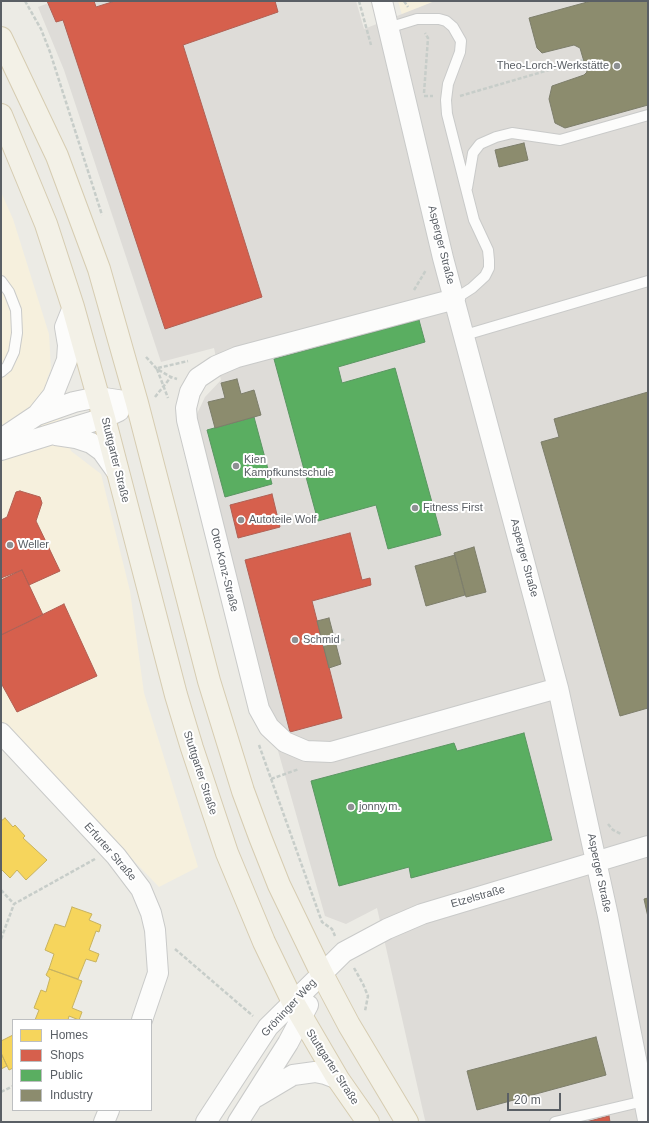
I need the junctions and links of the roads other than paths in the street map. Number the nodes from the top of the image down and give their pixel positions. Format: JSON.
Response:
{"nodes":[{"id":1,"x":382,"y":1,"type":"edge"},
{"id":2,"x":388,"y":28,"type":"junction"},
{"id":3,"x":1,"y":38,"type":"edge"},
{"id":4,"x":1,"y":115,"type":"edge"},
{"id":5,"x":648,"y":115,"type":"edge"},
{"id":6,"x":467,"y":194,"type":"junction"},
{"id":7,"x":1,"y":281,"type":"edge"},
{"id":8,"x":648,"y":281,"type":"edge"},
{"id":9,"x":455,"y":300,"type":"junction"},
{"id":10,"x":73,"y":307,"type":"junction"},
{"id":11,"x":465,"y":335,"type":"junction"},
{"id":12,"x":1,"y":372,"type":"edge"},
{"id":13,"x":98,"y":397,"type":"junction"},
{"id":14,"x":137,"y":402,"type":"junction"},
{"id":15,"x":37,"y":415,"type":"junction"},
{"id":16,"x":104,"y":418,"type":"junction"},
{"id":17,"x":52,"y":434,"type":"junction"},
{"id":18,"x":1,"y":439,"type":"edge"},
{"id":19,"x":1,"y":450,"type":"edge"},
{"id":20,"x":118,"y":473,"type":"junction"},
{"id":21,"x":558,"y":688,"type":"junction"},
{"id":22,"x":1,"y":734,"type":"edge"},
{"id":23,"x":648,"y":846,"type":"edge"},
{"id":24,"x":595,"y":862,"type":"junction"},
{"id":25,"x":322,"y":974,"type":"junction"},
{"id":26,"x":297,"y":1010,"type":"junction"},
{"id":27,"x":142,"y":1019,"type":"edge"},
{"id":28,"x":338,"y":1079,"type":"junction"},
{"id":29,"x":253,"y":1099,"type":"junction"},
{"id":30,"x":646,"y":1110,"type":"edge"},
{"id":31,"x":109,"y":1111,"type":"edge"},
{"id":32,"x":104,"y":1122,"type":"edge"},
{"id":33,"x":206,"y":1122,"type":"edge"},
{"id":34,"x":238,"y":1122,"type":"edge"},
{"id":35,"x":368,"y":1122,"type":"edge"},
{"id":36,"x":407,"y":1122,"type":"edge"},
{"id":37,"x":555,"y":1122,"type":"edge"}],
"edges":[{"from":1,"to":2,"type":"street","name":"Asperger Straße"},
{"from":2,"to":6,"type":"lane"},
{"from":2,"to":9,"type":"street","name":"Asperger Straße"},
{"from":3,"to":14,"type":"main road"},
{"from":4,"to":10,"type":"main road","name":"Stuttgarter Straße"},
{"from":5,"to":6,"type":"lane"},
{"from":6,"to":9,"type":"lane"},
{"from":7,"to":12,"type":"lane"},
{"from":8,"to":11,"type":"lane"},
{"from":9,"to":11,"type":"street","name":"Asperger Straße"},
{"from":9,"to":21,"type":"street","name":"Otto-Konz-Straße"},
{"from":10,"to":13,"type":"main road","name":"Stuttgarter Straße"},
{"from":10,"to":15,"type":"street"},
{"from":11,"to":21,"type":"street","name":"Asperger Straße"},
{"from":13,"to":14,"type":"street"},
{"from":13,"to":15,"type":"street"},
{"from":13,"to":16,"type":"main road","name":"Stuttgarter Straße"},
{"from":14,"to":16,"type":"street"},
{"from":14,"to":25,"type":"main road"},
{"from":15,"to":18,"type":"street"},
{"from":16,"to":17,"type":"street"},
{"from":16,"to":20,"type":"main road","name":"Stuttgarter Straße"},
{"from":17,"to":19,"type":"street"},
{"from":17,"to":20,"type":"street"},
{"from":20,"to":26,"type":"main road","name":"Stuttgarter Straße"},
{"from":21,"to":24,"type":"street","name":"Asperger Straße"},
{"from":22,"to":27,"type":"street","name":"Erfurter Straße"},
{"from":23,"to":24,"type":"street","name":"Etzelstraße"},
{"from":24,"to":25,"type":"street","name":"Etzelstraße"},
{"from":24,"to":30,"type":"street","name":"Asperger Straße"},
{"from":25,"to":26,"type":"street","name":"Gröninger Weg"},
{"from":25,"to":36,"type":"main road"},
{"from":26,"to":28,"type":"main road","name":"Stuttgarter Straße"},
{"from":26,"to":29,"type":"street","name":"Gröninger Weg"},
{"from":26,"to":33,"type":"street","name":"Gröninger Weg"},
{"from":28,"to":29,"type":"street","name":"Gröninger Weg"},
{"from":28,"to":35,"type":"main road","name":"Stuttgarter Straße"},
{"from":29,"to":34,"type":"street","name":"Gröninger Weg"},
{"from":30,"to":37,"type":"lane"},
{"from":31,"to":32,"type":"street"}]}
